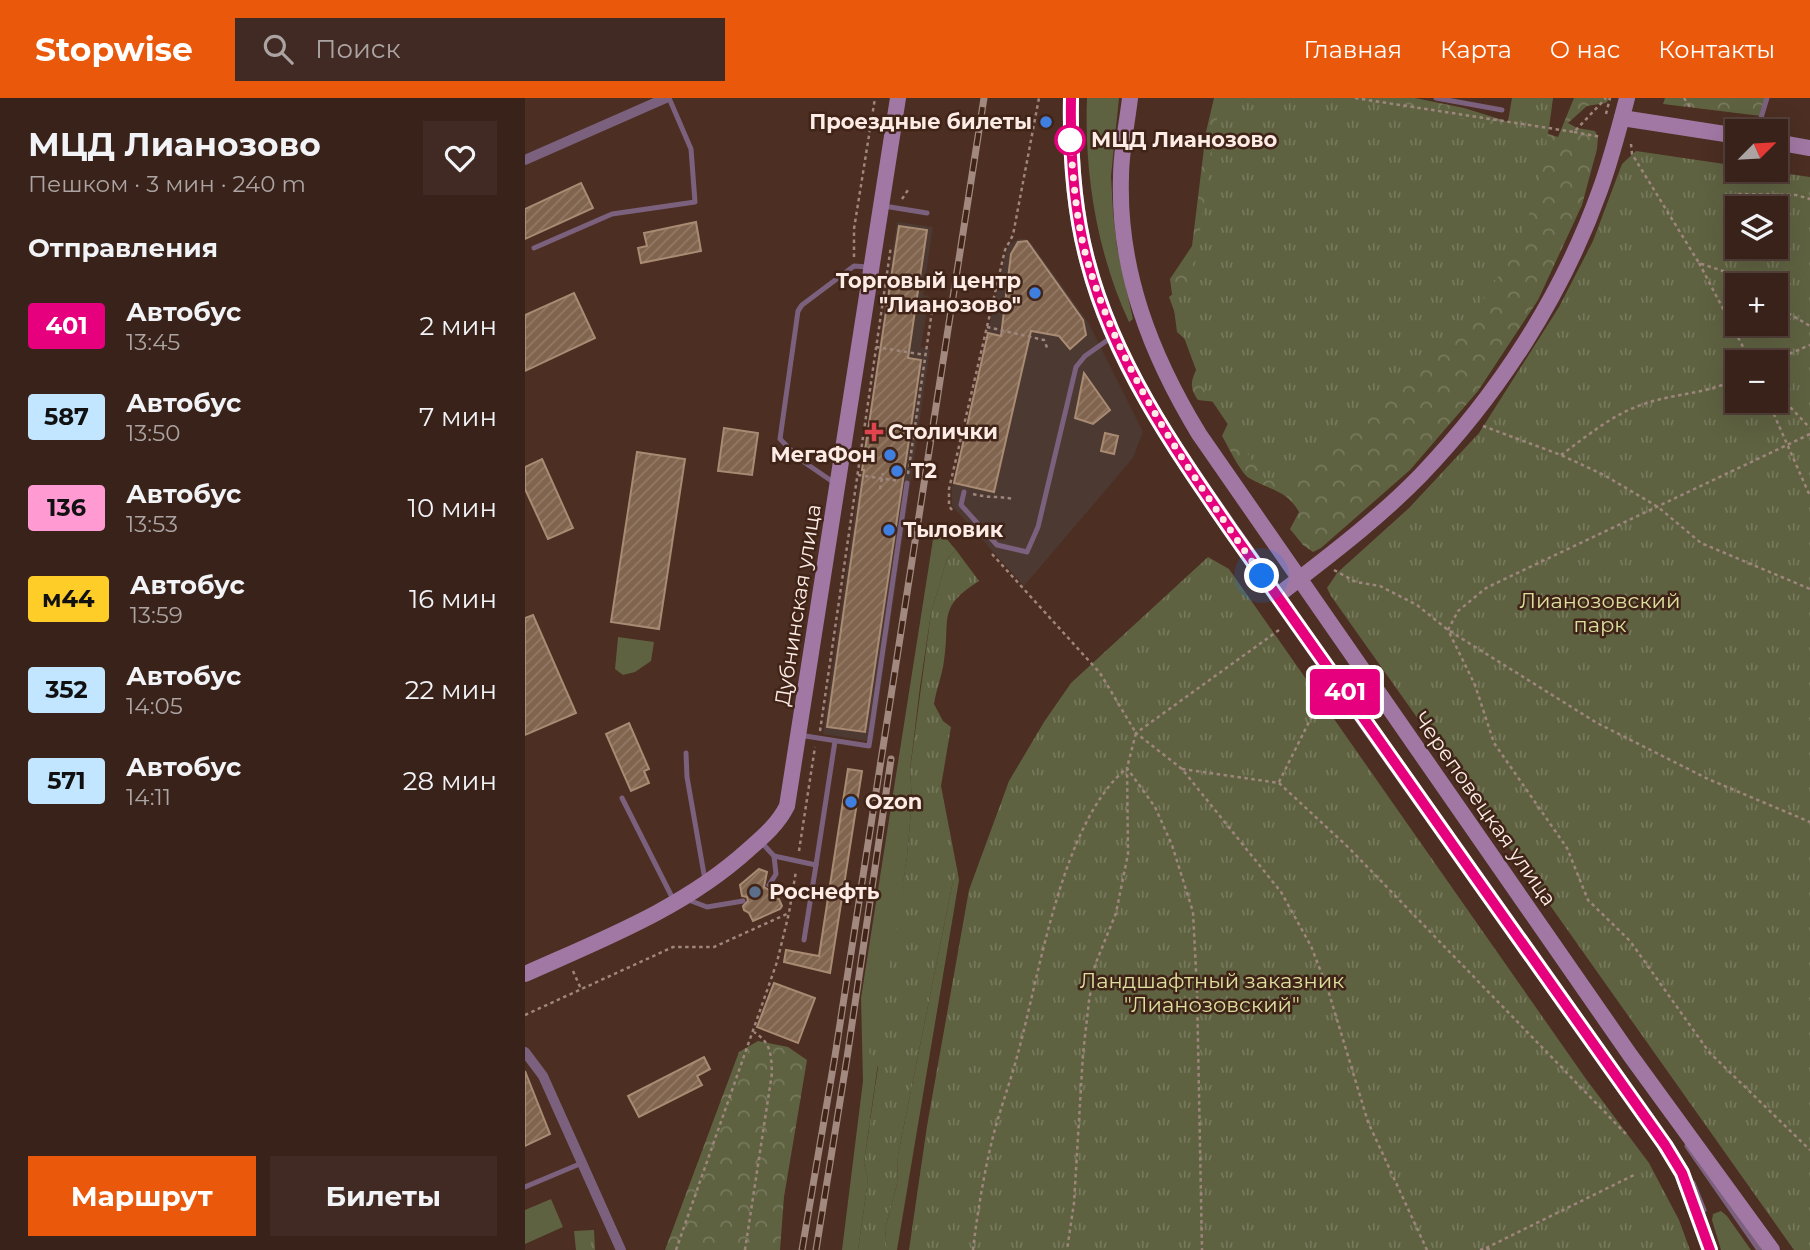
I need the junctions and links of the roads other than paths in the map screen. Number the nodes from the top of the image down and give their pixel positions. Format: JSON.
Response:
{"nodes":[{"id":1,"x":667,"y":98,"type":"edge"},
{"id":2,"x":898,"y":98,"type":"edge"},
{"id":3,"x":1071,"y":98,"type":"edge"},
{"id":4,"x":1130,"y":98,"type":"edge"},
{"id":5,"x":1436,"y":98,"type":"edge"},
{"id":6,"x":1627,"y":98,"type":"edge"},
{"id":7,"x":1766,"y":98,"type":"edge"},
{"id":8,"x":1502,"y":110,"type":"dead end"},
{"id":9,"x":1622,"y":118,"type":"junction"},
{"id":10,"x":1760,"y":119,"type":"edge"},
{"id":11,"x":1725,"y":134,"type":"edge"},
{"id":12,"x":1789,"y":144,"type":"edge"},
{"id":13,"x":1810,"y":148,"type":"edge"},
{"id":14,"x":525,"y":160,"type":"edge"},
{"id":15,"x":881,"y":206,"type":"junction"},
{"id":16,"x":926,"y":213,"type":"dead end"},
{"id":17,"x":534,"y":248,"type":"dead end"},
{"id":18,"x":871,"y":268,"type":"junction"},
{"id":19,"x":1114,"y":335,"type":"junction"},
{"id":20,"x":907,"y":483,"type":"road end"},
{"id":21,"x":838,"y":485,"type":"junction"},
{"id":22,"x":964,"y":492,"type":"road end"},
{"id":23,"x":1300,"y":579,"type":"junction"},
{"id":24,"x":1277,"y":596,"type":"junction"},
{"id":25,"x":799,"y":736,"type":"junction"},
{"id":26,"x":835,"y":741,"type":"junction"},
{"id":27,"x":687,"y":753,"type":"dead end"},
{"id":28,"x":622,"y":798,"type":"dead end"},
{"id":29,"x":759,"y":840,"type":"junction"},
{"id":30,"x":774,"y":856,"type":"junction"},
{"id":31,"x":816,"y":865,"type":"junction"},
{"id":32,"x":706,"y":883,"type":"junction"},
{"id":33,"x":769,"y":885,"type":"dead end"},
{"id":34,"x":679,"y":901,"type":"junction"},
{"id":35,"x":743,"y":901,"type":"dead end"},
{"id":36,"x":804,"y":940,"type":"dead end"},
{"id":37,"x":525,"y":974,"type":"edge"},
{"id":38,"x":525,"y":1052,"type":"edge"},
{"id":39,"x":1630,"y":1055,"type":"junction"},
{"id":40,"x":1612,"y":1071,"type":"junction"},
{"id":41,"x":582,"y":1163,"type":"junction"},
{"id":42,"x":525,"y":1187,"type":"edge"},
{"id":43,"x":621,"y":1250,"type":"edge"},
{"id":44,"x":1710,"y":1250,"type":"edge"},
{"id":45,"x":1717,"y":1250,"type":"edge"},
{"id":46,"x":1759,"y":1250,"type":"edge"},
{"id":47,"x":1772,"y":1250,"type":"edge"}],
"edges":[{"from":1,"to":14,"type":"street"},
{"from":1,"to":17,"type":"lane"},
{"from":2,"to":15,"type":"main road","name":"Дубнинская улица"},
{"from":3,"to":19,"type":"main road"},
{"from":4,"to":23,"type":"main road","name":"Череповецкая улица"},
{"from":5,"to":8,"type":"lane"},
{"from":6,"to":9,"type":"main road"},
{"from":7,"to":10,"type":"lane"},
{"from":9,"to":11,"type":"main road"},
{"from":9,"to":23,"type":"main road"},
{"from":12,"to":13,"type":"main road"},
{"from":15,"to":16,"type":"lane"},
{"from":15,"to":18,"type":"main road","name":"Дубнинская улица"},
{"from":18,"to":21,"type":"main road","name":"Дубнинская улица"},
{"from":18,"to":21,"type":"lane"},
{"from":19,"to":22,"type":"lane"},
{"from":19,"to":24,"type":"main road"},
{"from":20,"to":26,"type":"lane"},
{"from":21,"to":25,"type":"main road","name":"Дубнинская улица"},
{"from":23,"to":24,"type":"main road"},
{"from":23,"to":39,"type":"main road","name":"Череповецкая улица"},
{"from":24,"to":40,"type":"main road"},
{"from":25,"to":26,"type":"lane"},
{"from":25,"to":29,"type":"main road","name":"Дубнинская улица"},
{"from":26,"to":31,"type":"lane"},
{"from":27,"to":32,"type":"lane"},
{"from":28,"to":34,"type":"lane"},
{"from":29,"to":30,"type":"lane"},
{"from":29,"to":32,"type":"main road","name":"Дубнинская улица"},
{"from":30,"to":31,"type":"lane"},
{"from":30,"to":33,"type":"lane"},
{"from":31,"to":36,"type":"lane"},
{"from":32,"to":34,"type":"main road","name":"Дубнинская улица"},
{"from":34,"to":35,"type":"lane"},
{"from":34,"to":37,"type":"main road","name":"Дубнинская улица"},
{"from":38,"to":41,"type":"street"},
{"from":39,"to":46,"type":"lane","name":"Череповецкая улица"},
{"from":39,"to":47,"type":"main road","name":"Череповецкая улица"},
{"from":40,"to":44,"type":"main road"},
{"from":40,"to":45,"type":"lane"},
{"from":41,"to":42,"type":"lane"},
{"from":41,"to":43,"type":"street"}]}
